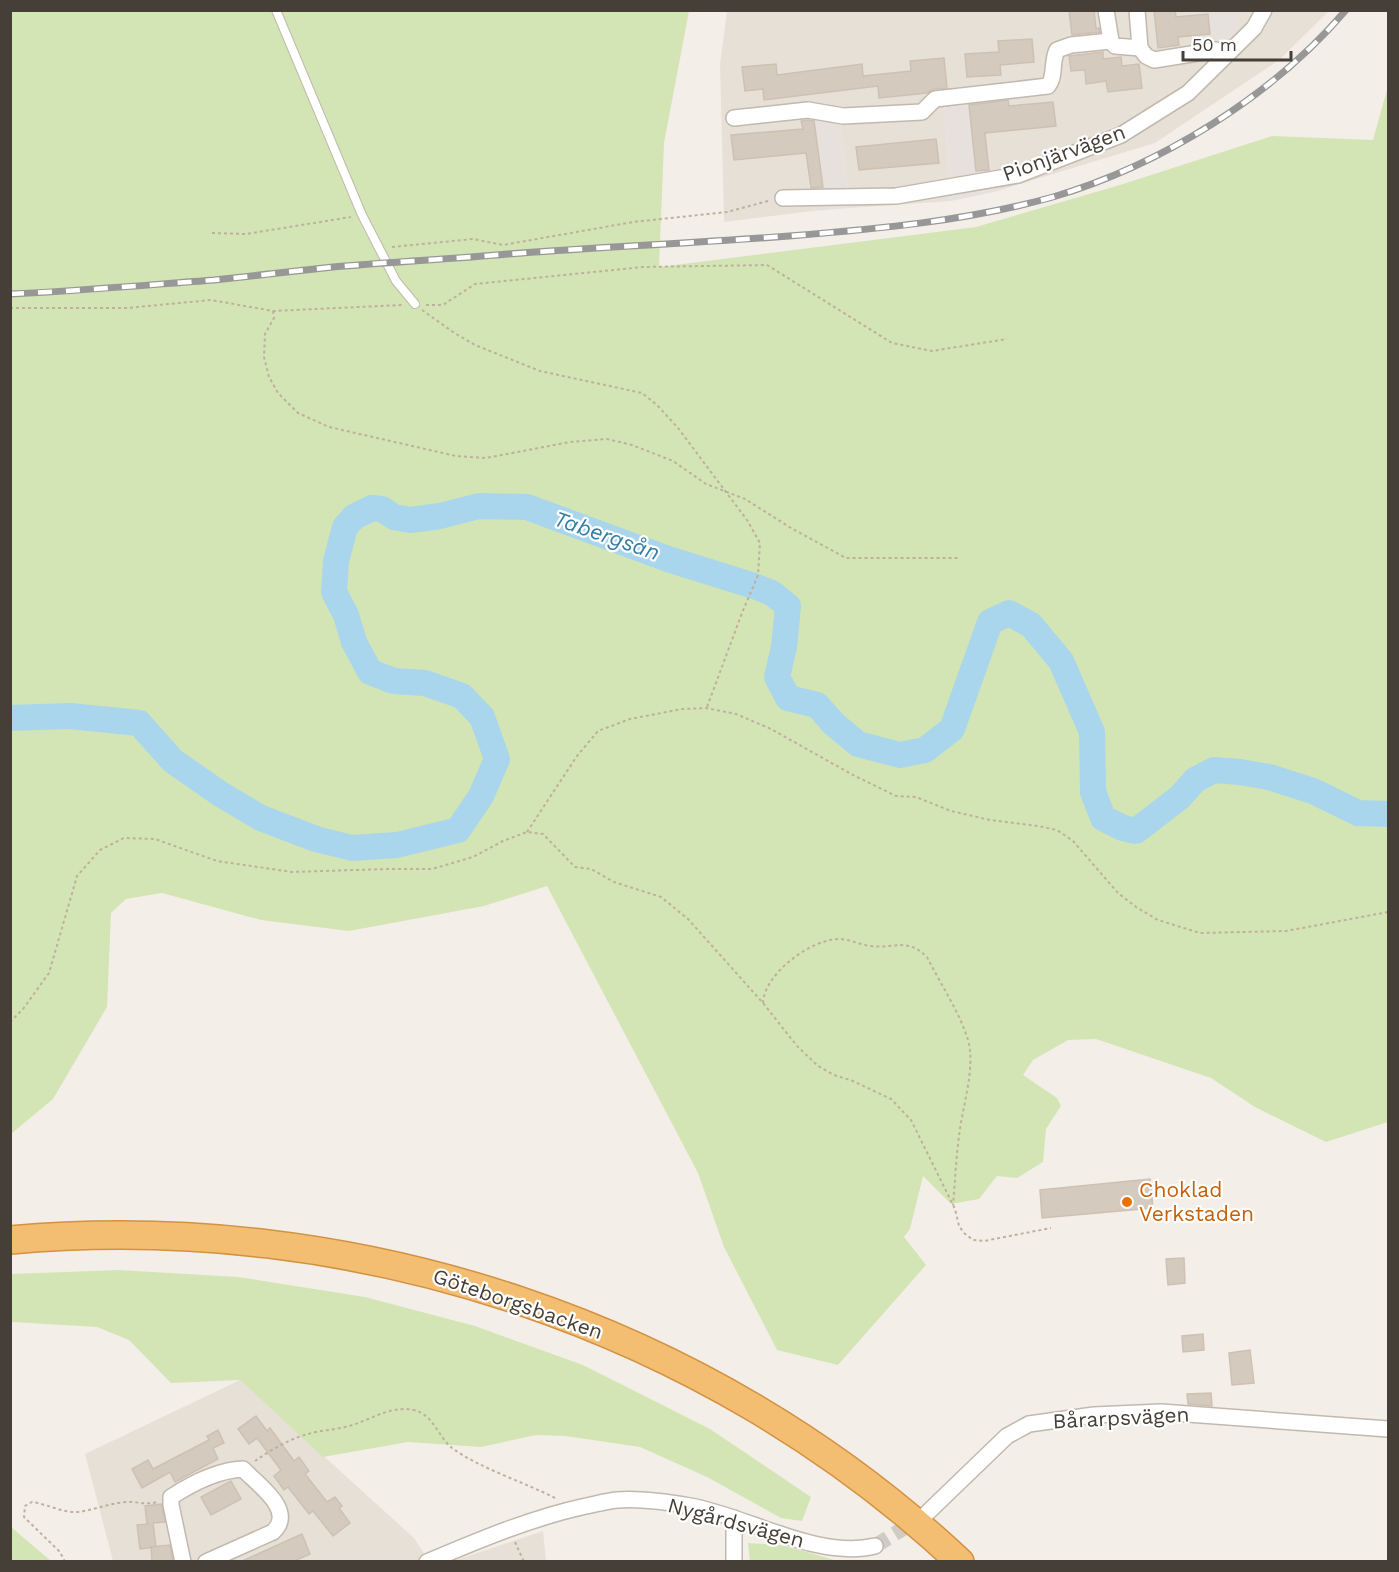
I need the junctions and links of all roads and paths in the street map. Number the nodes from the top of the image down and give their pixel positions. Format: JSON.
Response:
{"nodes":[{"id":1,"x":276,"y":10,"type":"edge"},
{"id":2,"x":1106,"y":10,"type":"edge"},
{"id":3,"x":1137,"y":10,"type":"edge"},
{"id":4,"x":1264,"y":10,"type":"edge"},
{"id":5,"x":1111,"y":41,"type":"junction"},
{"id":6,"x":1140,"y":48,"type":"junction"},
{"id":7,"x":1216,"y":50,"type":"dead end"},
{"id":8,"x":734,"y":118,"type":"dead end"},
{"id":9,"x":783,"y":198,"type":"joint"},
{"id":10,"x":362,"y":214,"type":"junction"},
{"id":11,"x":212,"y":233,"type":"dead end"},
{"id":12,"x":379,"y":248,"type":"junction"},
{"id":13,"x":415,"y":304,"type":"junction"},
{"id":14,"x":10,"y":308,"type":"edge"},
{"id":15,"x":273,"y":311,"type":"junction"},
{"id":16,"x":1007,"y":339,"type":"dead end"},
{"id":17,"x":728,"y":493,"type":"junction"},
{"id":18,"x":958,"y":558,"type":"dead end"},
{"id":19,"x":706,"y":708,"type":"junction"},
{"id":20,"x":527,"y":832,"type":"junction"},
{"id":21,"x":1389,"y":912,"type":"edge"},
{"id":22,"x":762,"y":1003,"type":"junction"},
{"id":23,"x":10,"y":1022,"type":"edge"},
{"id":24,"x":953,"y":1206,"type":"junction"},
{"id":25,"x":1051,"y":1228,"type":"dead end"},
{"id":26,"x":10,"y":1240,"type":"edge"},
{"id":27,"x":10,"y":1257,"type":"edge"},
{"id":28,"x":1389,"y":1429,"type":"edge"},
{"id":29,"x":243,"y":1469,"type":"junction"},
{"id":30,"x":171,"y":1497,"type":"junction"},
{"id":31,"x":576,"y":1508,"type":"junction"},
{"id":32,"x":924,"y":1516,"type":"tunnel mouth"},
{"id":33,"x":734,"y":1518,"type":"junction"},
{"id":34,"x":515,"y":1542,"type":"dead end"},
{"id":35,"x":875,"y":1546,"type":"tunnel mouth"},
{"id":36,"x":65,"y":1562,"type":"edge"},
{"id":37,"x":183,"y":1562,"type":"edge"},
{"id":38,"x":206,"y":1562,"type":"edge"},
{"id":39,"x":427,"y":1562,"type":"edge"},
{"id":40,"x":524,"y":1562,"type":"edge"},
{"id":41,"x":734,"y":1562,"type":"edge"},
{"id":42,"x":936,"y":1562,"type":"edge"},
{"id":43,"x":960,"y":1562,"type":"edge"}],
"edges":[{"from":1,"to":10,"type":"lane"},
{"from":2,"to":5,"type":"street"},
{"from":3,"to":6,"type":"street"},
{"from":4,"to":9,"type":"street","name":"Pionjärvägen"},
{"from":5,"to":6,"type":"street"},
{"from":5,"to":8,"type":"street"},
{"from":6,"to":7,"type":"street"},
{"from":9,"to":12,"type":"path"},
{"from":10,"to":11,"type":"path"},
{"from":10,"to":12,"type":"lane"},
{"from":12,"to":13,"type":"lane"},
{"from":13,"to":15,"type":"path"},
{"from":13,"to":16,"type":"path"},
{"from":13,"to":17,"type":"path"},
{"from":14,"to":15,"type":"path"},
{"from":15,"to":17,"type":"path"},
{"from":17,"to":18,"type":"path"},
{"from":17,"to":19,"type":"path"},
{"from":19,"to":20,"type":"path"},
{"from":19,"to":21,"type":"path"},
{"from":20,"to":22,"type":"path"},
{"from":20,"to":23,"type":"path"},
{"from":22,"to":24,"type":"path"},
{"from":22,"to":24,"type":"path"},
{"from":24,"to":25,"type":"path"},
{"from":26,"to":43,"type":"highway","name":"Göteborgsbacken"},
{"from":27,"to":42,"type":"highway","name":"Göteborgsbacken"},
{"from":28,"to":32,"type":"street","name":"Bårarpsvägen"},
{"from":29,"to":30,"type":"street"},
{"from":29,"to":31,"type":"path"},
{"from":29,"to":38,"type":"street"},
{"from":30,"to":36,"type":"path"},
{"from":30,"to":37,"type":"street"},
{"from":31,"to":33,"type":"street","name":"Nygårdsvägen"},
{"from":31,"to":39,"type":"street","name":"Nygårdsvägen"},
{"from":33,"to":35,"type":"street","name":"Nygårdsvägen"},
{"from":33,"to":41,"type":"street"},
{"from":34,"to":40,"type":"path"}]}
